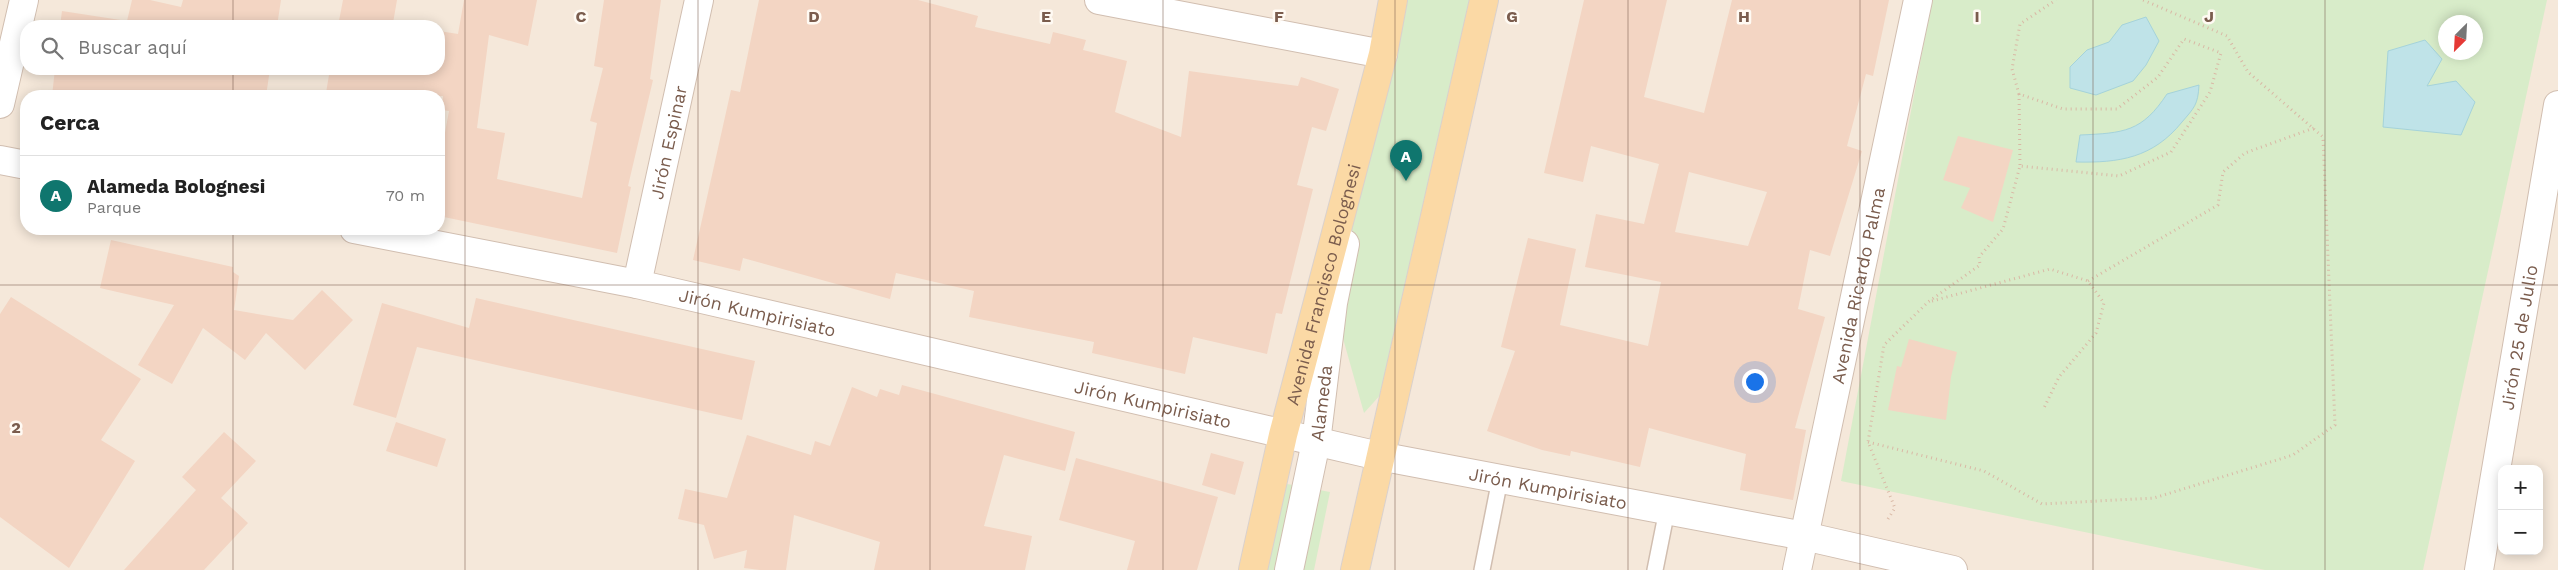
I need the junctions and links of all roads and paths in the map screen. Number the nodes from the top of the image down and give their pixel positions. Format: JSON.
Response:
{"nodes":[{"id":1,"x":24,"y":0,"type":"edge"},
{"id":2,"x":699,"y":0,"type":"edge"},
{"id":3,"x":1099,"y":0,"type":"edge"},
{"id":4,"x":1394,"y":0,"type":"edge"},
{"id":5,"x":1484,"y":0,"type":"edge"},
{"id":6,"x":1918,"y":0,"type":"edge"},
{"id":7,"x":2056,"y":0,"type":"edge"},
{"id":8,"x":2143,"y":0,"type":"edge"},
{"id":9,"x":1383,"y":54,"type":"junction"},
{"id":10,"x":2018,"y":94,"type":"junction"},
{"id":11,"x":0,"y":104,"type":"edge"},
{"id":12,"x":2558,"y":105,"type":"edge"},
{"id":13,"x":2314,"y":128,"type":"junction"},
{"id":14,"x":0,"y":160,"type":"edge"},
{"id":15,"x":20,"y":164,"type":"edge"},
{"id":16,"x":2020,"y":166,"type":"junction"},
{"id":17,"x":385,"y":235,"type":"edge"},
{"id":18,"x":2088,"y":281,"type":"junction"},
{"id":19,"x":637,"y":284,"type":"junction"},
{"id":20,"x":1928,"y":302,"type":"junction"},
{"id":21,"x":2043,"y":410,"type":"dead end"},
{"id":22,"x":1283,"y":435,"type":"junction"},
{"id":23,"x":1316,"y":442,"type":"junction"},
{"id":24,"x":1868,"y":442,"type":"junction"},
{"id":25,"x":1379,"y":456,"type":"junction"},
{"id":26,"x":1500,"y":479,"type":"junction"},
{"id":27,"x":1667,"y":510,"type":"junction"},
{"id":28,"x":1804,"y":536,"type":"junction"},
{"id":29,"x":1868,"y":549,"type":"junction"},
{"id":30,"x":1253,"y":570,"type":"edge"},
{"id":31,"x":1289,"y":570,"type":"edge"},
{"id":32,"x":1355,"y":570,"type":"edge"},
{"id":33,"x":1482,"y":570,"type":"edge"},
{"id":34,"x":1655,"y":570,"type":"edge"},
{"id":35,"x":1797,"y":570,"type":"edge"},
{"id":36,"x":1953,"y":570,"type":"edge"},
{"id":37,"x":2479,"y":570,"type":"edge"}],
"edges":[{"from":1,"to":11,"type":"street"},
{"from":2,"to":19,"type":"street","name":"Jirón Espinar"},
{"from":3,"to":9,"type":"street"},
{"from":4,"to":9,"type":"main road","name":"Avenida Francisco Bolognesi"},
{"from":5,"to":25,"type":"main road"},
{"from":6,"to":28,"type":"street","name":"Avenida Ricardo Palma"},
{"from":7,"to":10,"type":"path"},
{"from":8,"to":13,"type":"path"},
{"from":9,"to":22,"type":"main road","name":"Avenida Francisco Bolognesi"},
{"from":9,"to":23,"type":"street","name":"Alameda"},
{"from":10,"to":16,"type":"path"},
{"from":10,"to":16,"type":"path"},
{"from":12,"to":37,"type":"street","name":"Jirón 25 de Julio"},
{"from":13,"to":18,"type":"path"},
{"from":13,"to":24,"type":"path"},
{"from":14,"to":15,"type":"street"},
{"from":16,"to":20,"type":"path"},
{"from":17,"to":19,"type":"street","name":"Jirón Kumpirisiato"},
{"from":18,"to":20,"type":"path"},
{"from":18,"to":21,"type":"path"},
{"from":19,"to":22,"type":"street","name":"Jirón Kumpirisiato"},
{"from":20,"to":24,"type":"path"},
{"from":22,"to":23,"type":"street","name":"Jirón Kumpirisiato"},
{"from":22,"to":30,"type":"main road","name":"Avenida Francisco Bolognesi"},
{"from":23,"to":25,"type":"street","name":"Jirón Kumpirisiato"},
{"from":23,"to":31,"type":"street","name":"Alameda"},
{"from":24,"to":29,"type":"path"},
{"from":25,"to":26,"type":"street","name":"Jirón Kumpirisiato"},
{"from":25,"to":32,"type":"main road"},
{"from":26,"to":27,"type":"street","name":"Jirón Kumpirisiato"},
{"from":26,"to":33,"type":"lane"},
{"from":27,"to":28,"type":"street","name":"Jirón Kumpirisiato"},
{"from":27,"to":34,"type":"lane"},
{"from":28,"to":29,"type":"street","name":"Jirón Kumpirisiato"},
{"from":28,"to":35,"type":"street","name":"Avenida Ricardo Palma"},
{"from":29,"to":36,"type":"street","name":"Jirón Kumpirisiato"}]}
